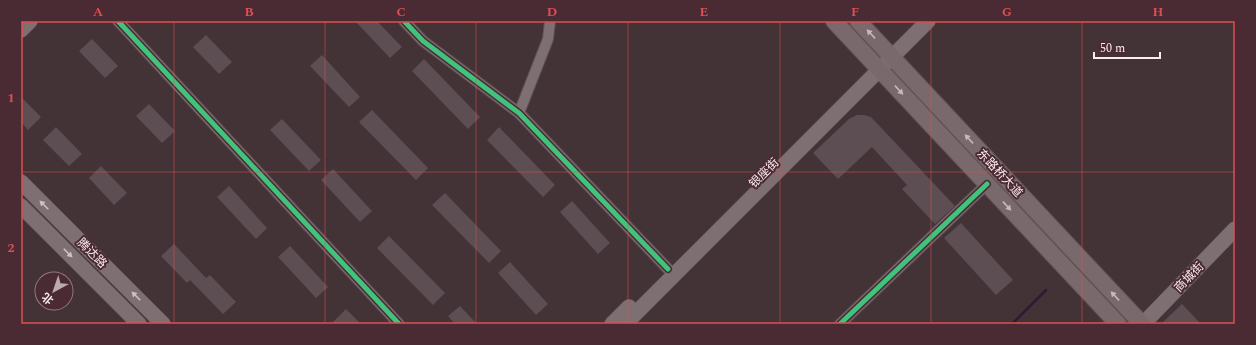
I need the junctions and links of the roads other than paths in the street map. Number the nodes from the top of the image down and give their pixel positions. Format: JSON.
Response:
{"nodes":[{"id":1,"x":30,"y":21,"type":"edge"},
{"id":2,"x":118,"y":21,"type":"edge"},
{"id":3,"x":404,"y":21,"type":"edge"},
{"id":4,"x":550,"y":21,"type":"edge"},
{"id":5,"x":834,"y":21,"type":"edge"},
{"id":6,"x":858,"y":21,"type":"edge"},
{"id":7,"x":915,"y":21,"type":"edge"},
{"id":8,"x":928,"y":21,"type":"edge"},
{"id":9,"x":21,"y":30,"type":"edge"},
{"id":10,"x":889,"y":54,"type":"junction"},
{"id":11,"x":877,"y":67,"type":"junction"},
{"id":12,"x":519,"y":113,"type":"junction"},
{"id":13,"x":21,"y":182,"type":"edge"},
{"id":14,"x":987,"y":184,"type":"junction"},
{"id":15,"x":21,"y":206,"type":"edge"},
{"id":16,"x":1235,"y":229,"type":"edge"},
{"id":17,"x":668,"y":269,"type":"junction"},
{"id":18,"x":140,"y":324,"type":"edge"},
{"id":19,"x":163,"y":324,"type":"edge"},
{"id":20,"x":399,"y":324,"type":"edge"},
{"id":21,"x":612,"y":324,"type":"edge"},
{"id":22,"x":624,"y":324,"type":"edge"},
{"id":23,"x":840,"y":324,"type":"edge"},
{"id":24,"x":1118,"y":324,"type":"edge"},
{"id":25,"x":1143,"y":324,"type":"edge"}],
"edges":[{"from":1,"to":9,"type":"main road"},
{"from":2,"to":20,"type":"street"},
{"from":3,"to":12,"type":"street"},
{"from":4,"to":12,"type":"street"},
{"from":5,"to":11,"type":"main road","name":"东路桥大道"},
{"from":10,"to":6,"type":"main road","name":"东路桥大道","one_way":true},
{"from":7,"to":10,"type":"main road","name":"银座街"},
{"from":8,"to":10,"type":"main road"},
{"from":10,"to":11,"type":"main road","name":"银座街"},
{"from":25,"to":10,"type":"main road","name":"东路桥大道","one_way":true},
{"from":11,"to":14,"type":"main road","name":"东路桥大道","one_way":true},
{"from":11,"to":17,"type":"main road","name":"银座街"},
{"from":11,"to":22,"type":"main road"},
{"from":12,"to":17,"type":"street"},
{"from":19,"to":13,"type":"main road","name":"腾达路","one_way":true},
{"from":14,"to":23,"type":"street"},
{"from":14,"to":24,"type":"main road","name":"东路桥大道","one_way":true},
{"from":15,"to":18,"type":"main road","name":"腾达路","one_way":true},
{"from":16,"to":25,"type":"main road","name":"商城街"},
{"from":17,"to":21,"type":"main road","name":"银座街"}]}
